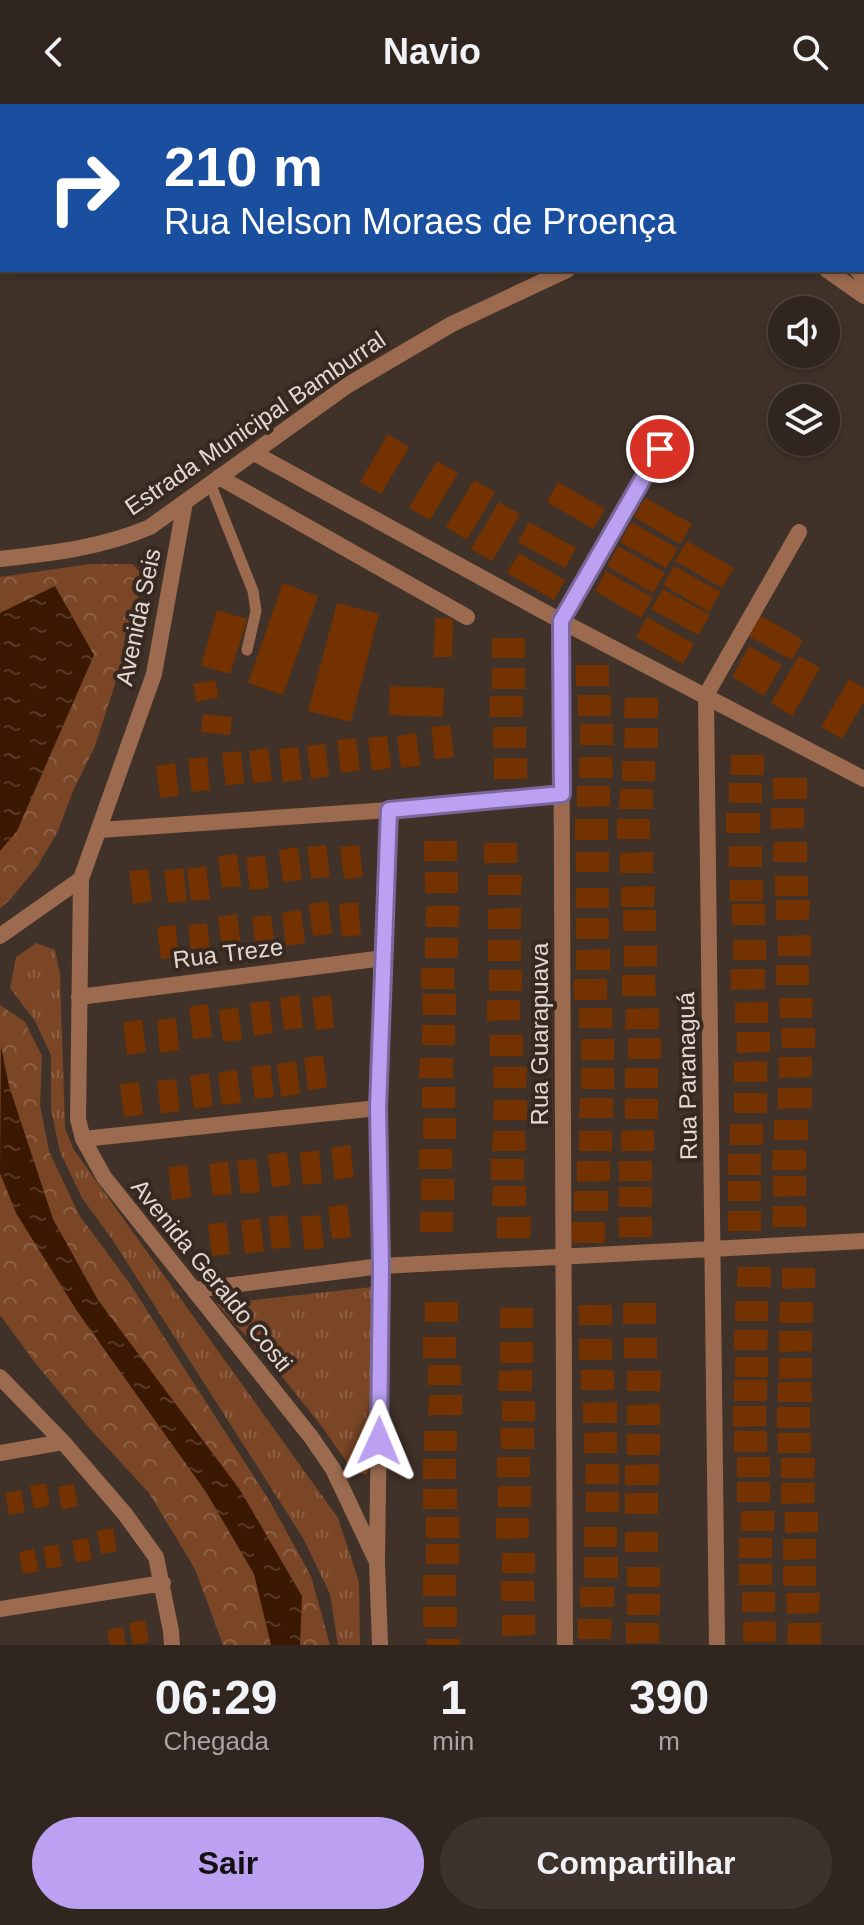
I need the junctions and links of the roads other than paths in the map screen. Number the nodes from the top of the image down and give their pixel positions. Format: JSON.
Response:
{"nodes":[{"id":1,"x":563,"y":272,"type":"edge"},
{"id":2,"x":830,"y":272,"type":"edge"},
{"id":3,"x":864,"y":296,"type":"edge"},
{"id":4,"x":660,"y":449,"type":"dead end"},
{"id":5,"x":254,"y":453,"type":"junction"},
{"id":6,"x":215,"y":480,"type":"junction"},
{"id":7,"x":185,"y":502,"type":"junction"},
{"id":8,"x":799,"y":532,"type":"dead end"},
{"id":9,"x":0,"y":559,"type":"edge"},
{"id":10,"x":467,"y":617,"type":"dead end"},
{"id":11,"x":561,"y":621,"type":"junction"},
{"id":12,"x":247,"y":650,"type":"dead end"},
{"id":13,"x":706,"y":695,"type":"junction"},
{"id":14,"x":864,"y":779,"type":"edge"},
{"id":15,"x":562,"y":794,"type":"junction"},
{"id":16,"x":389,"y":810,"type":"junction"},
{"id":17,"x":100,"y":830,"type":"junction"},
{"id":18,"x":81,"y":879,"type":"junction"},
{"id":19,"x":0,"y":936,"type":"edge"},
{"id":20,"x":384,"y":958,"type":"junction"},
{"id":21,"x":79,"y":997,"type":"junction"},
{"id":22,"x":378,"y":1108,"type":"junction"},
{"id":23,"x":83,"y":1139,"type":"junction"},
{"id":24,"x":864,"y":1241,"type":"edge"},
{"id":25,"x":712,"y":1249,"type":"junction"},
{"id":26,"x":564,"y":1256,"type":"junction"},
{"id":27,"x":381,"y":1266,"type":"junction"},
{"id":28,"x":194,"y":1290,"type":"junction"},
{"id":29,"x":0,"y":1377,"type":"edge"},
{"id":30,"x":63,"y":1442,"type":"junction"},
{"id":31,"x":0,"y":1453,"type":"edge"},
{"id":32,"x":377,"y":1562,"type":"junction"},
{"id":33,"x":163,"y":1583,"type":"junction"},
{"id":34,"x":0,"y":1609,"type":"edge"},
{"id":35,"x":172,"y":1645,"type":"edge"},
{"id":36,"x":380,"y":1645,"type":"edge"},
{"id":37,"x":565,"y":1645,"type":"edge"},
{"id":38,"x":717,"y":1645,"type":"edge"}],
"edges":[{"from":1,"to":5,"type":"street","name":"Estrada Municipal Bamburral"},
{"from":2,"to":3,"type":"street"},
{"from":4,"to":11,"type":"street"},
{"from":5,"to":6,"type":"street","name":"Estrada Municipal Bamburral"},
{"from":5,"to":11,"type":"street"},
{"from":6,"to":7,"type":"street","name":"Estrada Municipal Bamburral"},
{"from":6,"to":10,"type":"street"},
{"from":6,"to":12,"type":"lane"},
{"from":7,"to":9,"type":"street","name":"Estrada Municipal Bamburral"},
{"from":7,"to":17,"type":"street","name":"Avenida Seis"},
{"from":8,"to":13,"type":"street"},
{"from":11,"to":13,"type":"street"},
{"from":11,"to":15,"type":"street","name":"Rua Guarapuava"},
{"from":13,"to":14,"type":"street"},
{"from":13,"to":25,"type":"street","name":"Rua Paranaguá"},
{"from":15,"to":16,"type":"street"},
{"from":15,"to":26,"type":"street","name":"Rua Guarapuava"},
{"from":16,"to":17,"type":"street"},
{"from":16,"to":20,"type":"street"},
{"from":17,"to":18,"type":"street","name":"Avenida Seis"},
{"from":18,"to":19,"type":"street"},
{"from":18,"to":21,"type":"street","name":"Avenida Geraldo Costi"},
{"from":20,"to":21,"type":"street","name":"Rua Treze"},
{"from":20,"to":22,"type":"street"},
{"from":21,"to":23,"type":"street","name":"Avenida Geraldo Costi"},
{"from":22,"to":23,"type":"street"},
{"from":22,"to":27,"type":"street"},
{"from":23,"to":28,"type":"street","name":"Avenida Geraldo Costi"},
{"from":24,"to":25,"type":"street"},
{"from":25,"to":26,"type":"street"},
{"from":25,"to":38,"type":"street","name":"Rua Paranaguá"},
{"from":26,"to":27,"type":"street"},
{"from":26,"to":37,"type":"street","name":"Rua Guarapuava"},
{"from":27,"to":28,"type":"street"},
{"from":27,"to":32,"type":"street"},
{"from":28,"to":32,"type":"street","name":"Avenida Geraldo Costi"},
{"from":29,"to":30,"type":"street"},
{"from":30,"to":31,"type":"street"},
{"from":30,"to":33,"type":"street"},
{"from":32,"to":36,"type":"street"},
{"from":33,"to":34,"type":"street"},
{"from":33,"to":35,"type":"street"}]}
